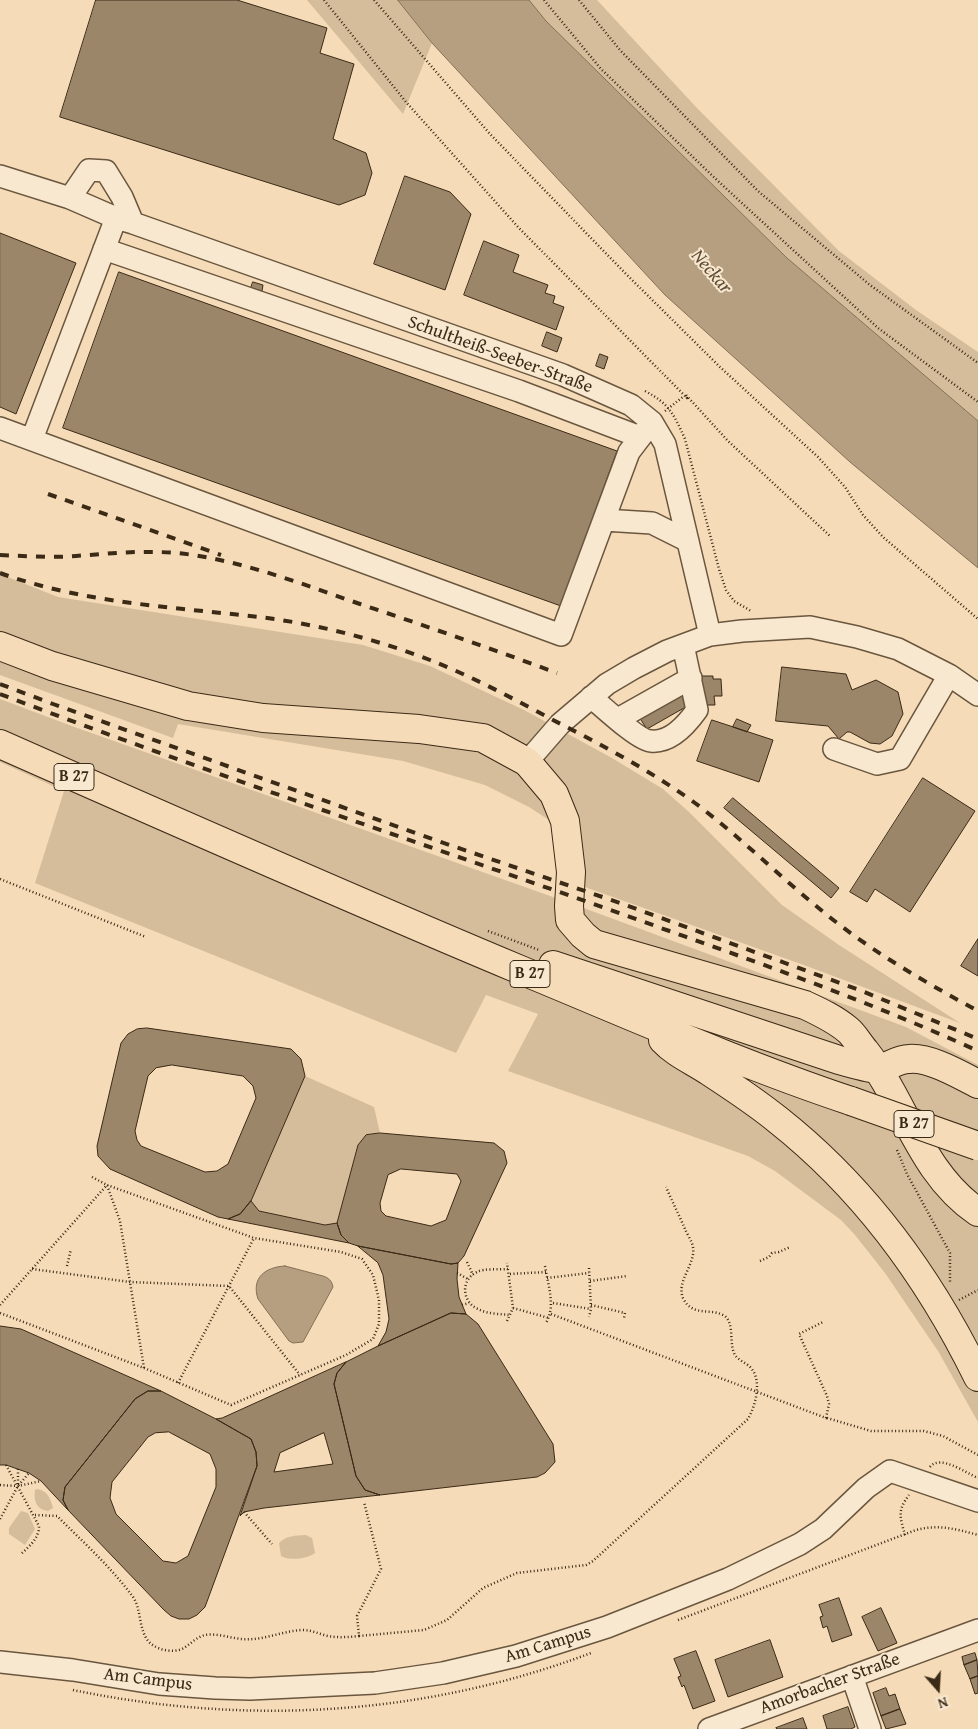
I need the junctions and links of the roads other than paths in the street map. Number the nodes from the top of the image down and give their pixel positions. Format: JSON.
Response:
{"nodes":[{"id":1,"x":0,"y":176,"type":"edge"},
{"id":2,"x":70,"y":198,"type":"junction"},
{"id":3,"x":125,"y":220,"type":"junction"},
{"id":4,"x":104,"y":250,"type":"junction"},
{"id":5,"x":0,"y":428,"type":"edge"},
{"id":6,"x":646,"y":429,"type":"junction"},
{"id":7,"x":32,"y":440,"type":"junction"},
{"id":8,"x":604,"y":520,"type":"junction"},
{"id":9,"x":688,"y":541,"type":"junction"},
{"id":10,"x":710,"y":635,"type":"junction"},
{"id":11,"x":0,"y":646,"type":"edge"},
{"id":12,"x":683,"y":646,"type":"junction"},
{"id":13,"x":949,"y":676,"type":"junction"},
{"id":14,"x":691,"y":678,"type":"junction"},
{"id":15,"x":978,"y":694,"type":"edge"},
{"id":16,"x":591,"y":697,"type":"junction"},
{"id":17,"x":618,"y":720,"type":"junction"},
{"id":18,"x":0,"y":744,"type":"edge"},
{"id":19,"x":834,"y":749,"type":"dead end"},
{"id":20,"x":527,"y":762,"type":"junction"},
{"id":21,"x":418,"y":927,"type":"junction"},
{"id":22,"x":643,"y":1021,"type":"junction"},
{"id":23,"x":879,"y":1069,"type":"junction"},
{"id":24,"x":978,"y":1084,"type":"edge"},
{"id":25,"x":978,"y":1146,"type":"edge"},
{"id":26,"x":978,"y":1212,"type":"edge"},
{"id":27,"x":978,"y":1377,"type":"edge"},
{"id":28,"x":978,"y":1501,"type":"edge"},
{"id":29,"x":978,"y":1630,"type":"edge"},
{"id":30,"x":0,"y":1651,"type":"edge"},
{"id":31,"x":0,"y":1662,"type":"edge"},
{"id":32,"x":73,"y":1670,"type":"junction"},
{"id":33,"x":852,"y":1676,"type":"junction"},
{"id":34,"x":710,"y":1729,"type":"edge"},
{"id":35,"x":870,"y":1729,"type":"edge"}],
"edges":[{"from":1,"to":2,"type":"street","name":"Schultheiß-Seeber-Straße"},
{"from":2,"to":3,"type":"street","name":"Schultheiß-Seeber-Straße"},
{"from":2,"to":3,"type":"street"},
{"from":3,"to":4,"type":"street"},
{"from":3,"to":6,"type":"street","name":"Schultheiß-Seeber-Straße"},
{"from":4,"to":6,"type":"street"},
{"from":4,"to":7,"type":"street"},
{"from":5,"to":7,"type":"street"},
{"from":6,"to":8,"type":"street"},
{"from":6,"to":9,"type":"street","name":"Schultheiß-Seeber-Straße"},
{"from":7,"to":8,"type":"street"},
{"from":8,"to":9,"type":"street"},
{"from":9,"to":10,"type":"street","name":"Schultheiß-Seeber-Straße"},
{"from":10,"to":12,"type":"street"},
{"from":10,"to":13,"type":"street"},
{"from":11,"to":20,"type":"main road"},
{"from":12,"to":14,"type":"street"},
{"from":12,"to":16,"type":"street"},
{"from":13,"to":15,"type":"street"},
{"from":13,"to":19,"type":"street"},
{"from":14,"to":17,"type":"street"},
{"from":14,"to":17,"type":"street"},
{"from":16,"to":17,"type":"street"},
{"from":16,"to":20,"type":"street"},
{"from":18,"to":21,"type":"main road","number":"B 27"},
{"from":20,"to":23,"type":"main road"},
{"from":21,"to":22,"type":"main road","number":"B 27"},
{"from":21,"to":23,"type":"main road"},
{"from":22,"to":25,"type":"main road","number":"B 27","bridge":true},
{"from":22,"to":27,"type":"main road"},
{"from":23,"to":24,"type":"main road"},
{"from":23,"to":26,"type":"main road"},
{"from":28,"to":32,"type":"street","name":"Am Campus"},
{"from":29,"to":33,"type":"street","name":"Amorbacher Straße"},
{"from":30,"to":32,"type":"street","name":"Am Campus"},
{"from":31,"to":32,"type":"street","name":"Am Campus"},
{"from":33,"to":34,"type":"street","name":"Amorbacher Straße"},
{"from":33,"to":35,"type":"street"}]}
